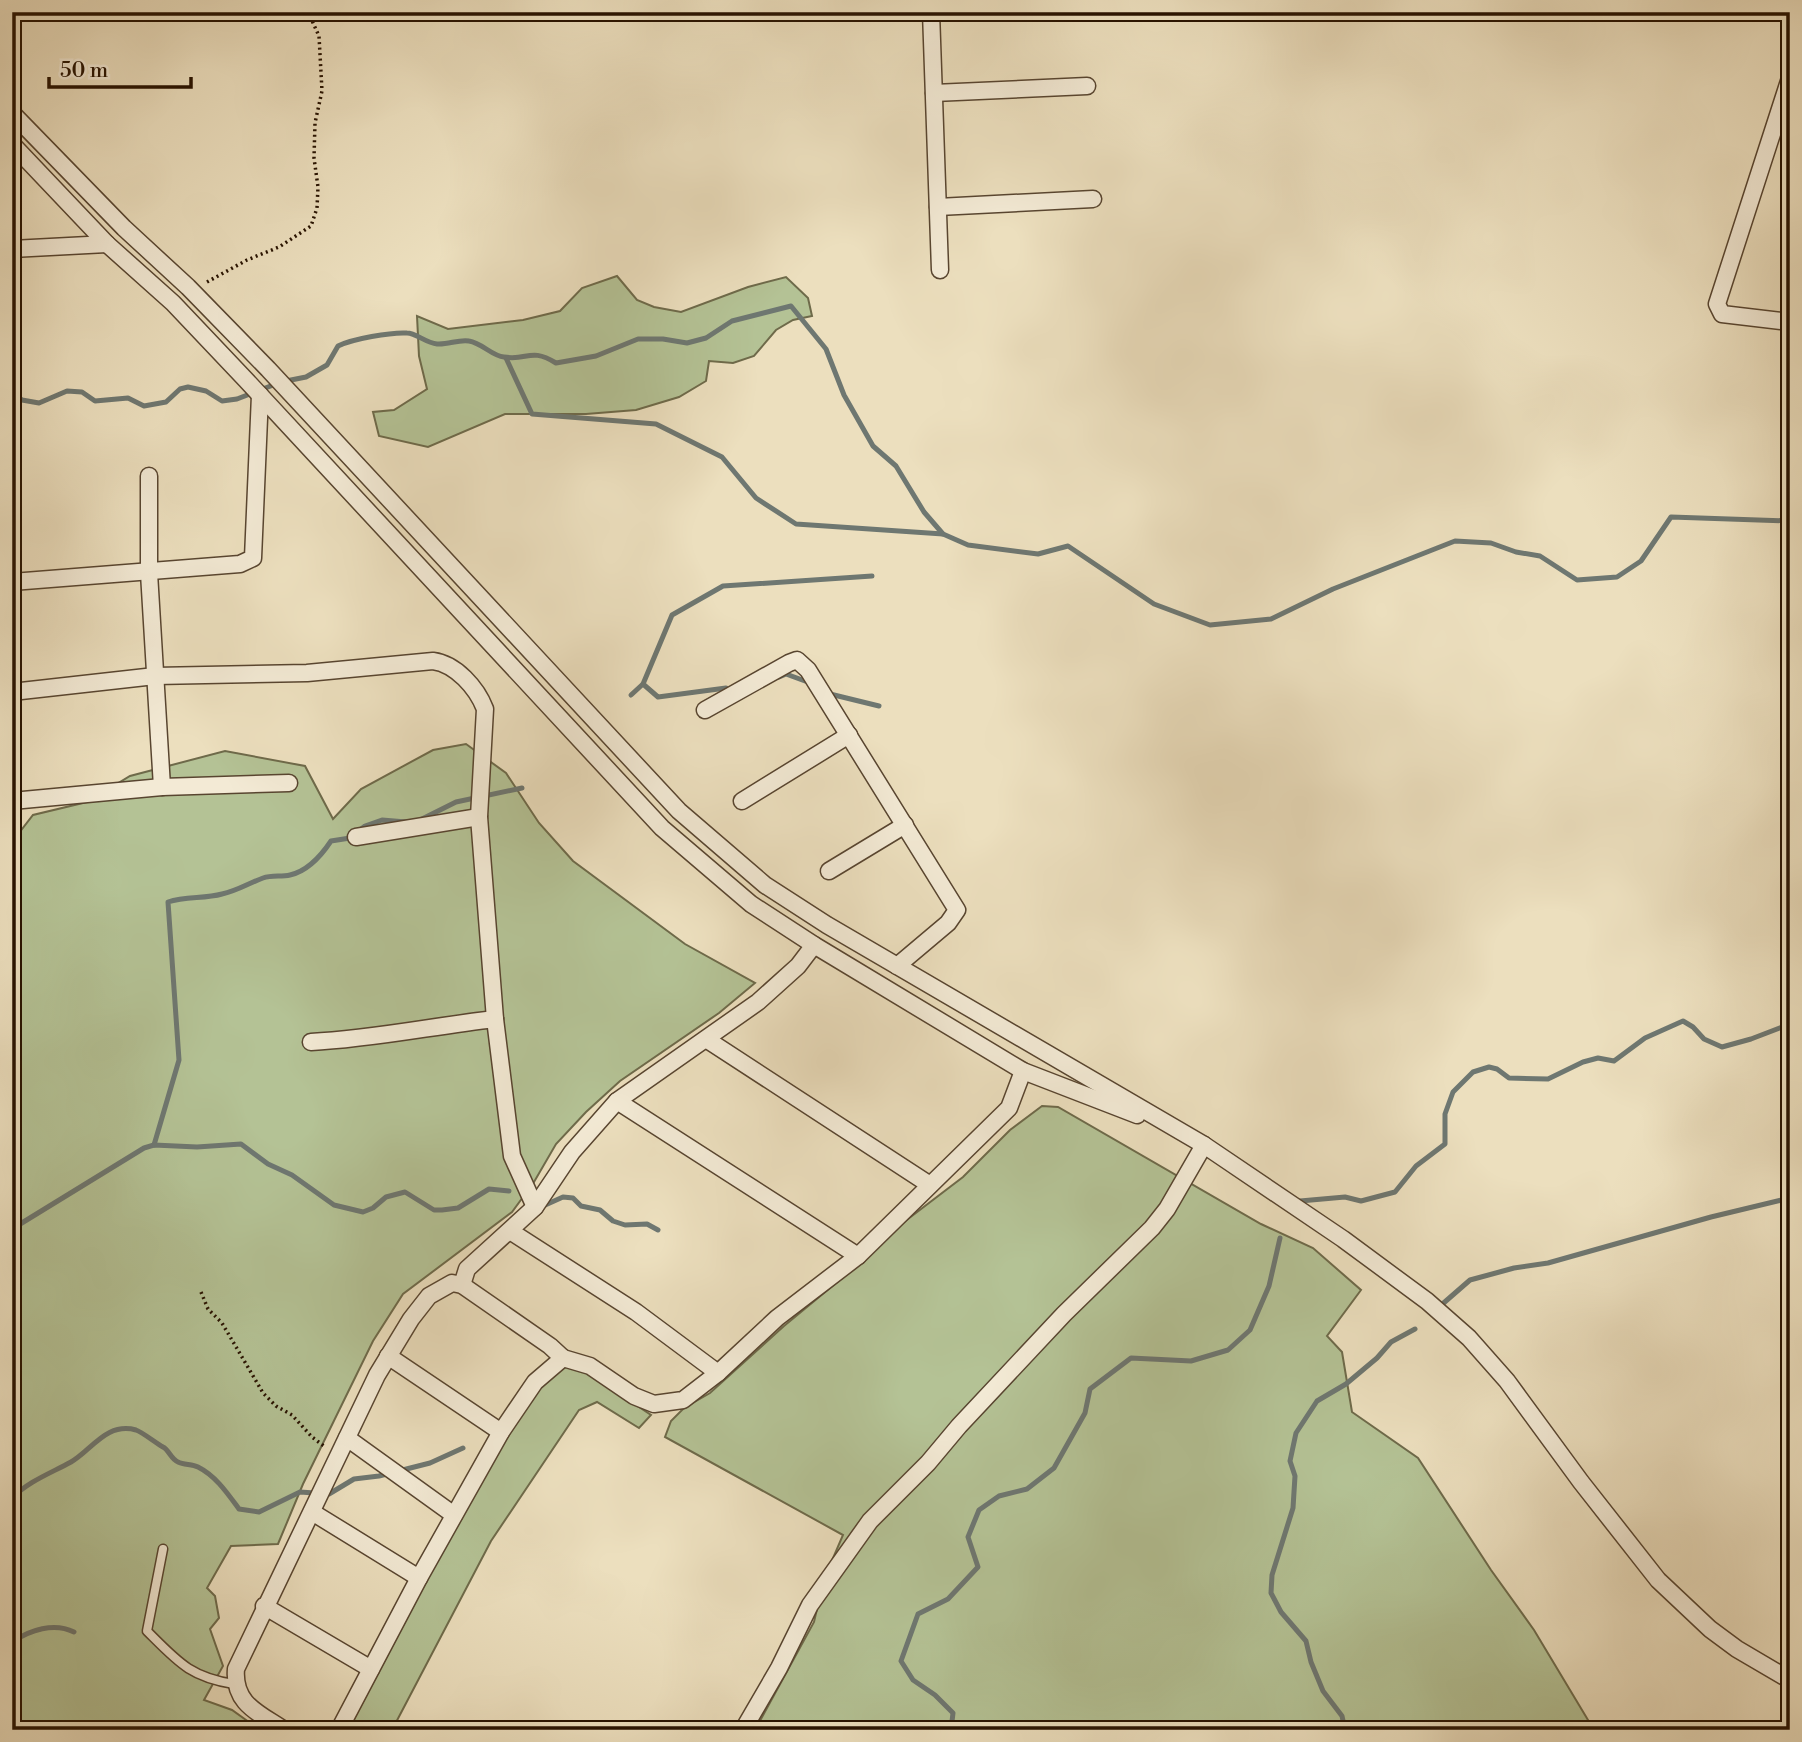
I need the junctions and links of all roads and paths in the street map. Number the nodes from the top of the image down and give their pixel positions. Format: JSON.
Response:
{"nodes":[{"id":1,"x":308,"y":12,"type":"edge"},
{"id":2,"x":930,"y":12,"type":"edge"},
{"id":3,"x":1790,"y":78,"type":"edge"},
{"id":4,"x":1087,"y":86,"type":"dead end"},
{"id":5,"x":934,"y":93,"type":"junction"},
{"id":6,"x":12,"y":113,"type":"edge"},
{"id":7,"x":12,"y":144,"type":"edge"},
{"id":8,"x":1093,"y":199,"type":"dead end"},
{"id":9,"x":938,"y":207,"type":"junction"},
{"id":10,"x":107,"y":244,"type":"junction"},
{"id":11,"x":12,"y":248,"type":"edge"},
{"id":12,"x":940,"y":270,"type":"dead end"},
{"id":13,"x":202,"y":285,"type":"dead end"},
{"id":14,"x":1790,"y":322,"type":"edge"},
{"id":15,"x":260,"y":395,"type":"junction"},
{"id":16,"x":149,"y":476,"type":"dead end"},
{"id":17,"x":149,"y":573,"type":"junction"},
{"id":18,"x":12,"y":582,"type":"edge"},
{"id":19,"x":155,"y":676,"type":"junction"},
{"id":20,"x":12,"y":692,"type":"edge"},
{"id":21,"x":705,"y":710,"type":"dead end"},
{"id":22,"x":849,"y":735,"type":"junction"},
{"id":23,"x":289,"y":783,"type":"dead end"},
{"id":24,"x":162,"y":787,"type":"junction"},
{"id":25,"x":12,"y":801,"type":"edge"},
{"id":26,"x":742,"y":801,"type":"dead end"},
{"id":27,"x":479,"y":817,"type":"junction"},
{"id":28,"x":905,"y":825,"type":"junction"},
{"id":29,"x":356,"y":837,"type":"dead end"},
{"id":30,"x":829,"y":871,"type":"dead end"},
{"id":31,"x":814,"y":945,"type":"junction"},
{"id":32,"x":897,"y":966,"type":"junction"},
{"id":33,"x":495,"y":1019,"type":"junction"},
{"id":34,"x":706,"y":1039,"type":"junction"},
{"id":35,"x":312,"y":1042,"type":"dead end"},
{"id":36,"x":1023,"y":1070,"type":"junction"},
{"id":37,"x":617,"y":1101,"type":"junction"},
{"id":38,"x":1182,"y":1133,"type":"junction"},
{"id":39,"x":1204,"y":1145,"type":"junction"},
{"id":40,"x":930,"y":1185,"type":"junction"},
{"id":41,"x":535,"y":1207,"type":"junction"},
{"id":42,"x":510,"y":1231,"type":"junction"},
{"id":43,"x":858,"y":1256,"type":"junction"},
{"id":44,"x":462,"y":1285,"type":"junction"},
{"id":45,"x":201,"y":1292,"type":"dead end"},
{"id":46,"x":388,"y":1356,"type":"junction"},
{"id":47,"x":563,"y":1358,"type":"junction"},
{"id":48,"x":718,"y":1373,"type":"junction"},
{"id":49,"x":501,"y":1432,"type":"junction"},
{"id":50,"x":347,"y":1438,"type":"junction"},
{"id":51,"x":337,"y":1459,"type":"junction"},
{"id":52,"x":312,"y":1512,"type":"junction"},
{"id":53,"x":454,"y":1515,"type":"junction"},
{"id":54,"x":163,"y":1549,"type":"dead end"},
{"id":55,"x":419,"y":1578,"type":"junction"},
{"id":56,"x":264,"y":1606,"type":"junction"},
{"id":57,"x":371,"y":1669,"type":"junction"},
{"id":58,"x":1790,"y":1680,"type":"edge"},
{"id":59,"x":234,"y":1684,"type":"junction"},
{"id":60,"x":284,"y":1730,"type":"edge"},
{"id":61,"x":339,"y":1730,"type":"edge"},
{"id":62,"x":743,"y":1730,"type":"edge"}],
"edges":[{"from":1,"to":13,"type":"path"},
{"from":2,"to":5,"type":"street"},
{"from":3,"to":14,"type":"street"},
{"from":4,"to":5,"type":"street"},
{"from":5,"to":9,"type":"street"},
{"from":6,"to":32,"type":"street"},
{"from":7,"to":10,"type":"street"},
{"from":8,"to":9,"type":"street"},
{"from":9,"to":12,"type":"street"},
{"from":10,"to":11,"type":"street"},
{"from":10,"to":15,"type":"street"},
{"from":15,"to":17,"type":"street"},
{"from":15,"to":31,"type":"street"},
{"from":16,"to":17,"type":"street"},
{"from":17,"to":18,"type":"street"},
{"from":17,"to":19,"type":"street"},
{"from":19,"to":20,"type":"street"},
{"from":19,"to":24,"type":"street"},
{"from":19,"to":27,"type":"street"},
{"from":21,"to":22,"type":"street"},
{"from":22,"to":26,"type":"street"},
{"from":22,"to":28,"type":"street"},
{"from":23,"to":24,"type":"street"},
{"from":24,"to":25,"type":"street"},
{"from":27,"to":29,"type":"street"},
{"from":27,"to":33,"type":"street"},
{"from":28,"to":30,"type":"street"},
{"from":28,"to":32,"type":"street"},
{"from":31,"to":34,"type":"street"},
{"from":31,"to":36,"type":"street"},
{"from":32,"to":38,"type":"street"},
{"from":33,"to":35,"type":"street"},
{"from":33,"to":41,"type":"street"},
{"from":34,"to":37,"type":"street"},
{"from":34,"to":40,"type":"street"},
{"from":36,"to":38,"type":"street"},
{"from":36,"to":40,"type":"street"},
{"from":37,"to":41,"type":"street"},
{"from":37,"to":43,"type":"street"},
{"from":38,"to":39,"type":"street"},
{"from":39,"to":58,"type":"street"},
{"from":39,"to":62,"type":"street"},
{"from":40,"to":43,"type":"street"},
{"from":41,"to":42,"type":"street"},
{"from":42,"to":44,"type":"street"},
{"from":42,"to":48,"type":"street"},
{"from":43,"to":48,"type":"street"},
{"from":44,"to":46,"type":"street"},
{"from":44,"to":47,"type":"street"},
{"from":45,"to":51,"type":"path"},
{"from":46,"to":49,"type":"street"},
{"from":46,"to":50,"type":"street"},
{"from":47,"to":48,"type":"street"},
{"from":47,"to":49,"type":"street"},
{"from":49,"to":53,"type":"street"},
{"from":50,"to":51,"type":"street"},
{"from":50,"to":53,"type":"street"},
{"from":51,"to":52,"type":"street"},
{"from":52,"to":55,"type":"street"},
{"from":52,"to":56,"type":"street"},
{"from":53,"to":55,"type":"street"},
{"from":54,"to":59,"type":"lane"},
{"from":55,"to":57,"type":"street"},
{"from":56,"to":57,"type":"street"},
{"from":56,"to":59,"type":"street"},
{"from":57,"to":61,"type":"street"},
{"from":59,"to":60,"type":"street"}]}
